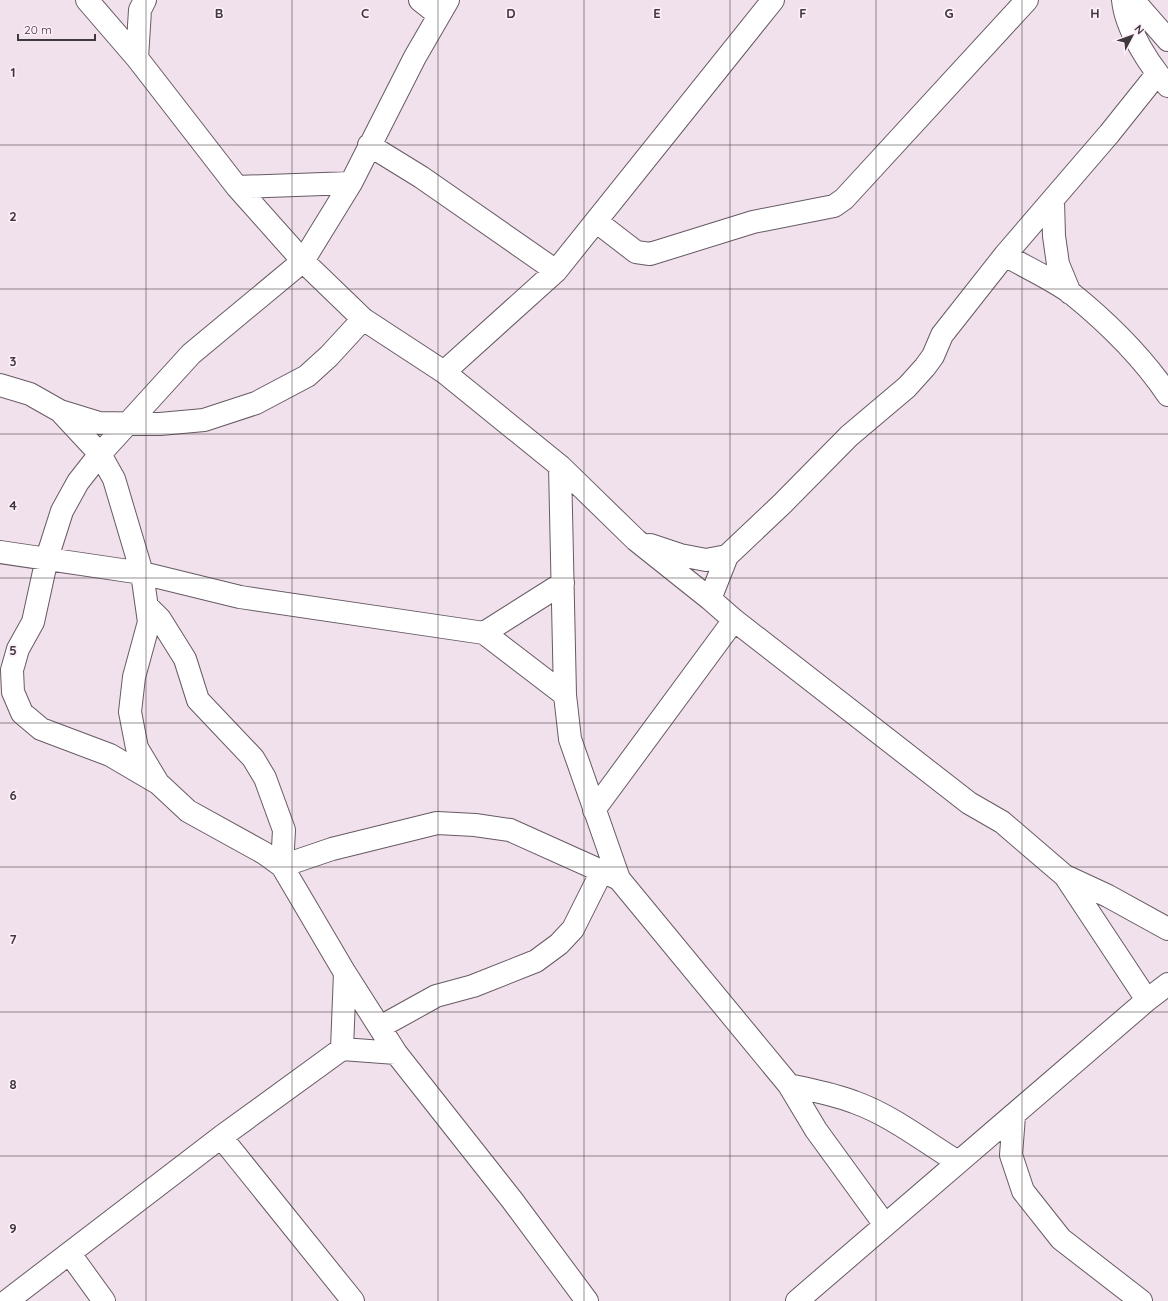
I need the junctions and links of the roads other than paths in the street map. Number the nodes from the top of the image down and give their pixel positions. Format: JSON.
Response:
{"nodes":[{"id":1,"x":87,"y":0,"type":"edge"},
{"id":2,"x":144,"y":0,"type":"edge"},
{"id":3,"x":420,"y":0,"type":"edge"},
{"id":4,"x":773,"y":0,"type":"edge"},
{"id":5,"x":1027,"y":0,"type":"edge"},
{"id":6,"x":1132,"y":2,"type":"edge"},
{"id":7,"x":443,"y":7,"type":"edge"},
{"id":8,"x":1168,"y":23,"type":"edge"},
{"id":9,"x":1168,"y":40,"type":"edge"},
{"id":10,"x":137,"y":58,"type":"junction"},
{"id":11,"x":1163,"y":80,"type":"edge"},
{"id":12,"x":370,"y":145,"type":"junction"},
{"id":13,"x":351,"y":183,"type":"junction"},
{"id":14,"x":237,"y":187,"type":"junction"},
{"id":15,"x":1053,"y":200,"type":"junction"},
{"id":16,"x":597,"y":222,"type":"junction"},
{"id":17,"x":1004,"y":255,"type":"junction"},
{"id":18,"x":303,"y":261,"type":"junction"},
{"id":19,"x":556,"y":271,"type":"junction"},
{"id":20,"x":1070,"y":292,"type":"junction"},
{"id":21,"x":364,"y":319,"type":"junction"},
{"id":22,"x":444,"y":372,"type":"junction"},
{"id":23,"x":0,"y":385,"type":"edge"},
{"id":24,"x":1168,"y":395,"type":"edge"},
{"id":25,"x":60,"y":411,"type":"junction"},
{"id":26,"x":126,"y":424,"type":"junction"},
{"id":27,"x":100,"y":454,"type":"junction"},
{"id":28,"x":560,"y":466,"type":"junction"},
{"id":29,"x":636,"y":540,"type":"junction"},
{"id":30,"x":0,"y":552,"type":"edge"},
{"id":31,"x":727,"y":556,"type":"junction"},
{"id":32,"x":47,"y":558,"type":"junction"},
{"id":33,"x":142,"y":573,"type":"junction"},
{"id":34,"x":563,"y":583,"type":"junction"},
{"id":35,"x":710,"y":599,"type":"junction"},
{"id":36,"x":147,"y":606,"type":"junction"},
{"id":37,"x":734,"y":620,"type":"junction"},
{"id":38,"x":484,"y":633,"type":"junction"},
{"id":39,"x":565,"y":695,"type":"junction"},
{"id":40,"x":158,"y":783,"type":"junction"},
{"id":41,"x":594,"y":810,"type":"junction"},
{"id":42,"x":282,"y":866,"type":"junction"},
{"id":43,"x":610,"y":875,"type":"junction"},
{"id":44,"x":1065,"y":876,"type":"junction"},
{"id":45,"x":1168,"y":929,"type":"edge"},
{"id":46,"x":345,"y":973,"type":"junction"},
{"id":47,"x":1168,"y":984,"type":"edge"},
{"id":48,"x":1147,"y":1000,"type":"junction"},
{"id":49,"x":380,"y":1027,"type":"junction"},
{"id":50,"x":342,"y":1049,"type":"junction"},
{"id":51,"x":396,"y":1052,"type":"junction"},
{"id":52,"x":789,"y":1085,"type":"junction"},
{"id":53,"x":1014,"y":1116,"type":"junction"},
{"id":54,"x":221,"y":1137,"type":"junction"},
{"id":55,"x":958,"y":1162,"type":"junction"},
{"id":56,"x":886,"y":1225,"type":"junction"},
{"id":57,"x":70,"y":1254,"type":"junction"},
{"id":58,"x":0,"y":1298,"type":"edge"},
{"id":59,"x":2,"y":1301,"type":"edge"},
{"id":60,"x":7,"y":1301,"type":"edge"},
{"id":61,"x":104,"y":1301,"type":"edge"},
{"id":62,"x":353,"y":1301,"type":"edge"},
{"id":63,"x":587,"y":1301,"type":"edge"},
{"id":64,"x":797,"y":1301,"type":"edge"},
{"id":65,"x":1142,"y":1301,"type":"edge"}],
"edges":[{"from":1,"to":10,"type":"street"},
{"from":2,"to":10,"type":"street"},
{"from":3,"to":7,"type":"street"},
{"from":4,"to":16,"type":"street"},
{"from":5,"to":16,"type":"street"},
{"from":6,"to":8,"type":"street"},
{"from":6,"to":9,"type":"street"},
{"from":6,"to":11,"type":"street"},
{"from":7,"to":12,"type":"street"},
{"from":10,"to":14,"type":"street"},
{"from":11,"to":15,"type":"street"},
{"from":12,"to":13,"type":"street"},
{"from":12,"to":19,"type":"street"},
{"from":13,"to":14,"type":"street"},
{"from":13,"to":18,"type":"street"},
{"from":14,"to":18,"type":"street"},
{"from":15,"to":17,"type":"street"},
{"from":15,"to":20,"type":"street"},
{"from":16,"to":19,"type":"street"},
{"from":17,"to":20,"type":"street"},
{"from":17,"to":31,"type":"street"},
{"from":18,"to":21,"type":"street"},
{"from":18,"to":26,"type":"street"},
{"from":19,"to":22,"type":"street"},
{"from":20,"to":24,"type":"street"},
{"from":21,"to":22,"type":"street"},
{"from":21,"to":26,"type":"street"},
{"from":22,"to":28,"type":"street"},
{"from":23,"to":25,"type":"street"},
{"from":25,"to":26,"type":"street"},
{"from":25,"to":27,"type":"street"},
{"from":26,"to":27,"type":"street"},
{"from":27,"to":32,"type":"street"},
{"from":27,"to":33,"type":"street"},
{"from":28,"to":29,"type":"street"},
{"from":28,"to":34,"type":"street"},
{"from":29,"to":31,"type":"street"},
{"from":29,"to":35,"type":"street"},
{"from":30,"to":32,"type":"street"},
{"from":31,"to":35,"type":"street"},
{"from":32,"to":33,"type":"street"},
{"from":32,"to":40,"type":"street"},
{"from":33,"to":36,"type":"street"},
{"from":33,"to":38,"type":"street"},
{"from":34,"to":38,"type":"street"},
{"from":34,"to":39,"type":"street"},
{"from":35,"to":37,"type":"street"},
{"from":36,"to":40,"type":"street"},
{"from":36,"to":42,"type":"street"},
{"from":37,"to":41,"type":"street"},
{"from":37,"to":44,"type":"street"},
{"from":38,"to":39,"type":"street"},
{"from":39,"to":41,"type":"street"},
{"from":40,"to":42,"type":"street"},
{"from":41,"to":43,"type":"street"},
{"from":42,"to":43,"type":"street"},
{"from":42,"to":46,"type":"street"},
{"from":43,"to":49,"type":"street"},
{"from":43,"to":52,"type":"street"},
{"from":44,"to":45,"type":"street"},
{"from":44,"to":48,"type":"street"},
{"from":46,"to":49,"type":"street"},
{"from":46,"to":50,"type":"street"},
{"from":47,"to":48,"type":"street"},
{"from":48,"to":53,"type":"street"},
{"from":49,"to":51,"type":"street"},
{"from":50,"to":51,"type":"street"},
{"from":50,"to":54,"type":"street"},
{"from":51,"to":63,"type":"street"},
{"from":52,"to":55,"type":"street"},
{"from":52,"to":56,"type":"street"},
{"from":53,"to":55,"type":"street"},
{"from":53,"to":65,"type":"street"},
{"from":54,"to":57,"type":"street"},
{"from":54,"to":62,"type":"street"},
{"from":55,"to":56,"type":"street"},
{"from":56,"to":64,"type":"street"},
{"from":57,"to":60,"type":"street"},
{"from":57,"to":61,"type":"street"},
{"from":58,"to":59,"type":"street"}]}
